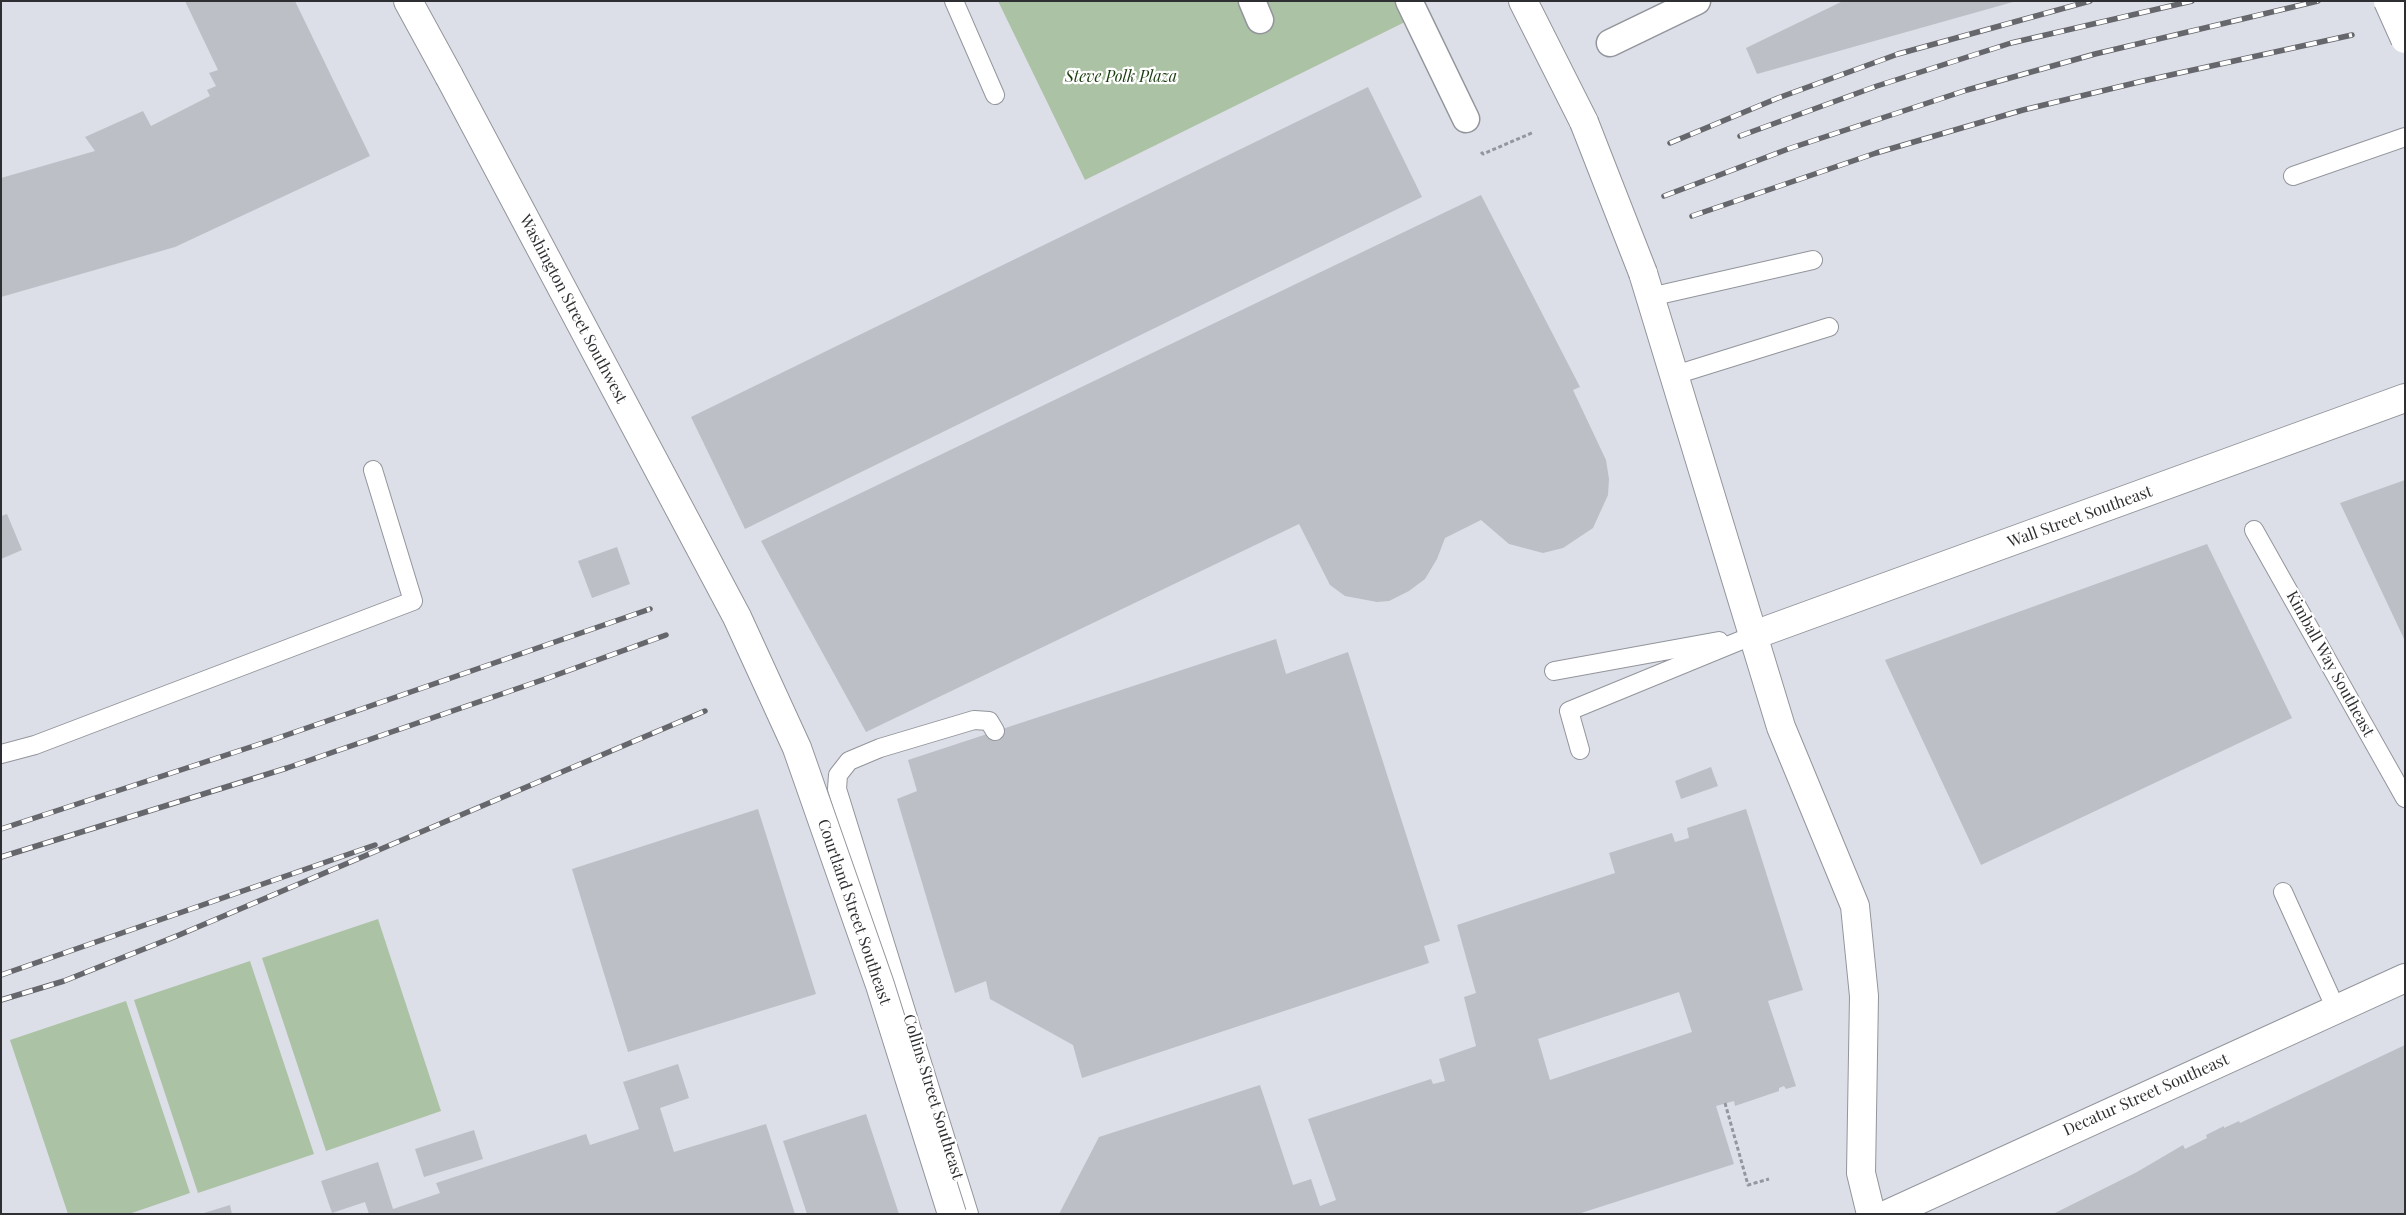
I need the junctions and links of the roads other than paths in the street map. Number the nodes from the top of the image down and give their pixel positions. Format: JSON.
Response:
{"nodes":[{"id":1,"x":408,"y":1,"type":"edge"},
{"id":2,"x":954,"y":1,"type":"edge"},
{"id":3,"x":1409,"y":1,"type":"edge"},
{"id":4,"x":1523,"y":1,"type":"edge"},
{"id":5,"x":1697,"y":1,"type":"edge"},
{"id":6,"x":2388,"y":1,"type":"edge"},
{"id":7,"x":2405,"y":39,"type":"edge"},
{"id":8,"x":1610,"y":43,"type":"dead end"},
{"id":9,"x":995,"y":96,"type":"dead end"},
{"id":10,"x":1466,"y":119,"type":"dead end"},
{"id":11,"x":2405,"y":137,"type":"edge"},
{"id":12,"x":2293,"y":176,"type":"dead end"},
{"id":13,"x":1813,"y":260,"type":"dead end"},
{"id":14,"x":1646,"y":285,"type":"junction"},
{"id":15,"x":1829,"y":328,"type":"dead end"},
{"id":16,"x":1675,"y":375,"type":"junction"},
{"id":17,"x":2405,"y":398,"type":"edge"},
{"id":18,"x":372,"y":470,"type":"dead end"},
{"id":19,"x":2254,"y":530,"type":"dead end"},
{"id":20,"x":737,"y":617,"type":"joint"},
{"id":21,"x":1754,"y":635,"type":"junction"},
{"id":22,"x":1554,"y":671,"type":"dead end"},
{"id":23,"x":995,"y":731,"type":"dead end"},
{"id":24,"x":1580,"y":750,"type":"dead end"},
{"id":25,"x":1,"y":754,"type":"edge"},
{"id":26,"x":2405,"y":798,"type":"edge"},
{"id":27,"x":2283,"y":892,"type":"dead end"},
{"id":28,"x":2405,"y":978,"type":"edge"},
{"id":29,"x":2336,"y":1009,"type":"junction"},
{"id":30,"x":952,"y":1214,"type":"edge"},
{"id":31,"x":969,"y":1214,"type":"edge"},
{"id":32,"x":1871,"y":1214,"type":"edge"},
{"id":33,"x":1888,"y":1214,"type":"edge"}],
"edges":[{"from":1,"to":20,"type":"main road","name":"Washington Street Southwest","bridge":true},
{"from":2,"to":9,"type":"lane"},
{"from":3,"to":10,"type":"street"},
{"from":4,"to":14,"type":"main road","bridge":true},
{"from":5,"to":8,"type":"street"},
{"from":6,"to":7,"type":"main road","bridge":true},
{"from":11,"to":12,"type":"lane"},
{"from":13,"to":14,"type":"lane"},
{"from":14,"to":16,"type":"main road"},
{"from":15,"to":16,"type":"lane"},
{"from":16,"to":21,"type":"main road"},
{"from":17,"to":21,"type":"main road","name":"Wall Street Southeast"},
{"from":18,"to":25,"type":"lane"},
{"from":19,"to":26,"type":"lane","name":"Kimball Way Southeast"},
{"from":20,"to":30,"type":"main road","name":"Courtland Street Southeast","bridge":true},
{"from":21,"to":22,"type":"lane"},
{"from":21,"to":24,"type":"lane"},
{"from":21,"to":32,"type":"main road"},
{"from":23,"to":31,"type":"lane","name":"Collins Street Southeast"},
{"from":27,"to":29,"type":"lane"},
{"from":28,"to":29,"type":"main road","name":"Decatur Street Southeast"},
{"from":29,"to":33,"type":"main road","name":"Decatur Street Southeast"}]}
